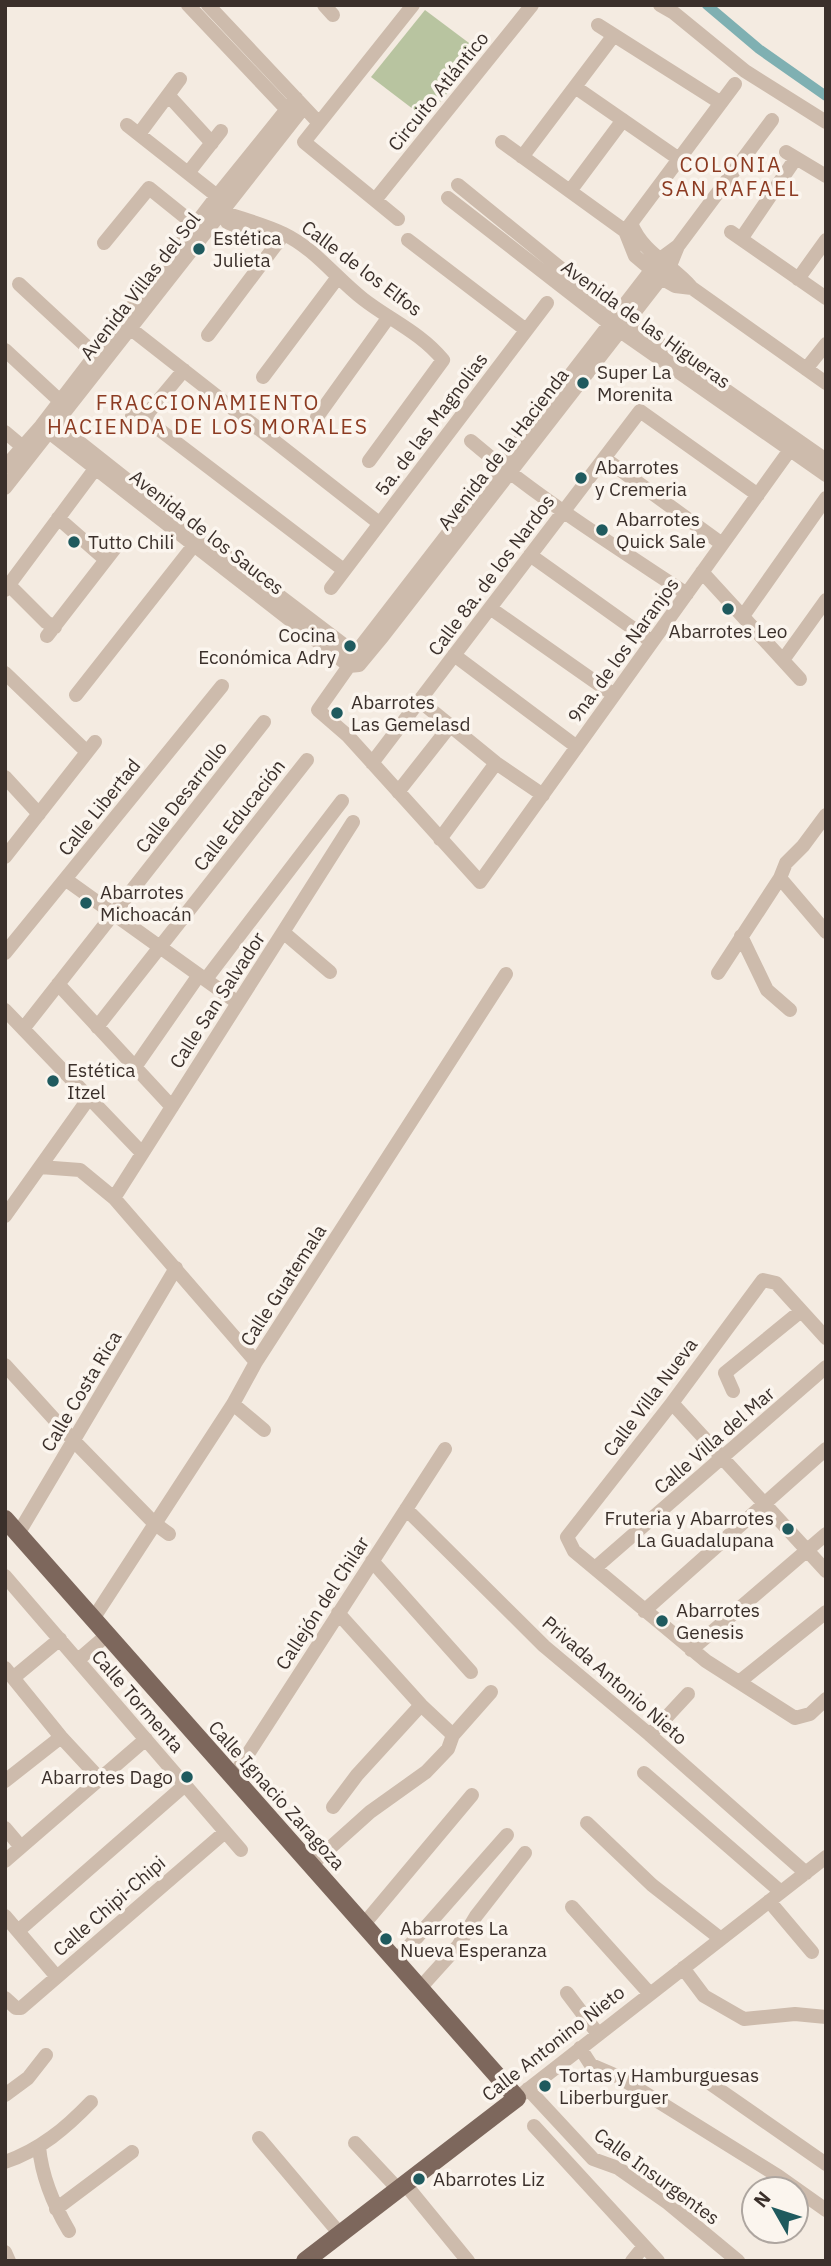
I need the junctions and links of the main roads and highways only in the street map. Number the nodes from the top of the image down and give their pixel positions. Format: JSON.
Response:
{"nodes":[{"id":1,"x":5,"y":1520,"type":"edge"},
{"id":2,"x":522,"y":2093,"type":"joint"},
{"id":3,"x":305,"y":2261,"type":"edge"}],
"edges":[{"from":1,"to":2,"type":"main road","name":"Calle Ignacio Zaragoza"},
{"from":2,"to":3,"type":"main road","name":"Calle Antonino Nieto"}]}
